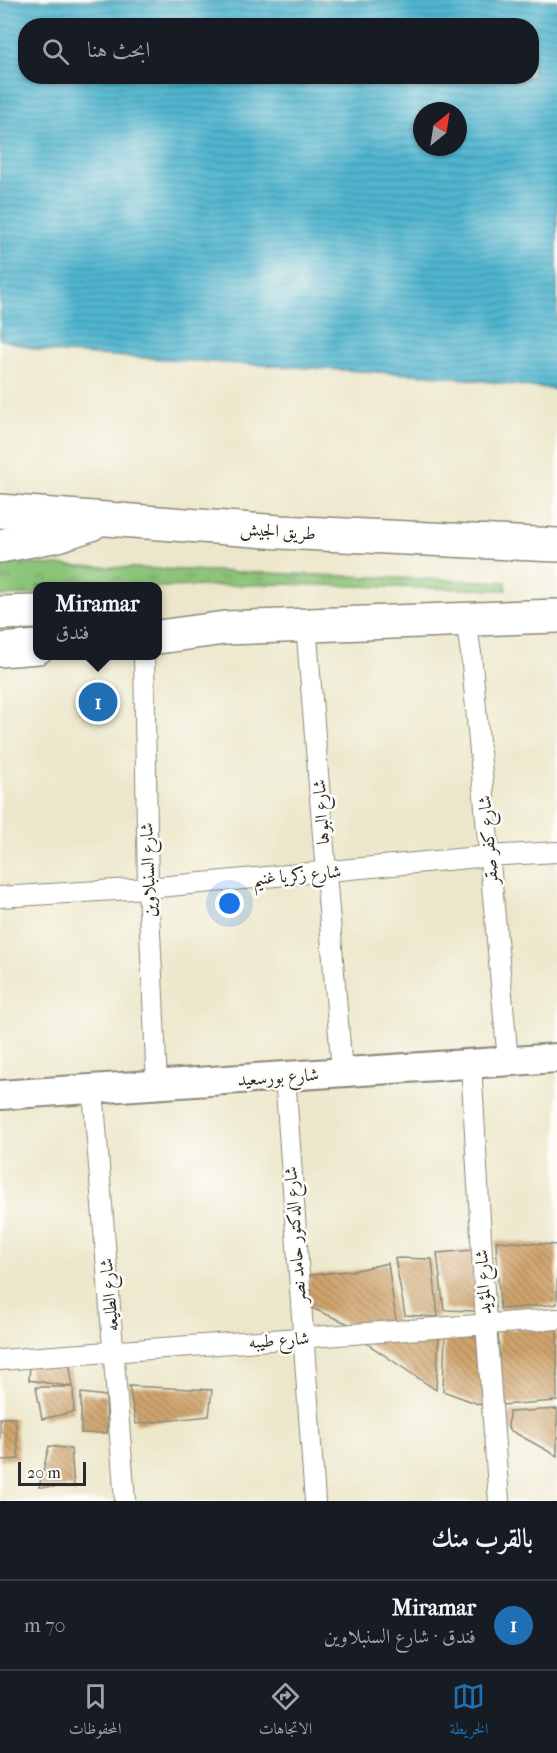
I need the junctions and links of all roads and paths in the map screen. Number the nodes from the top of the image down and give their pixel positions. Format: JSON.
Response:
{"nodes":[{"id":1,"x":0,"y":511,"type":"edge"},
{"id":2,"x":104,"y":518,"type":"junction"},
{"id":3,"x":557,"y":545,"type":"edge"},
{"id":4,"x":0,"y":546,"type":"edge"},
{"id":5,"x":33,"y":612,"type":"edge"},
{"id":6,"x":0,"y":613,"type":"edge"},
{"id":7,"x":557,"y":616,"type":"edge"},
{"id":8,"x":162,"y":617,"type":"edge"},
{"id":9,"x":466,"y":620,"type":"junction"},
{"id":10,"x":306,"y":624,"type":"junction"},
{"id":11,"x":225,"y":628,"type":"junction"},
{"id":12,"x":162,"y":636,"type":"edge"},
{"id":13,"x":33,"y":648,"type":"edge"},
{"id":14,"x":0,"y":650,"type":"edge"},
{"id":15,"x":144,"y":660,"type":"edge"},
{"id":16,"x":557,"y":852,"type":"edge"},
{"id":17,"x":489,"y":856,"type":"junction"},
{"id":18,"x":326,"y":873,"type":"junction"},
{"id":19,"x":148,"y":888,"type":"junction"},
{"id":20,"x":0,"y":897,"type":"edge"},
{"id":21,"x":557,"y":1058,"type":"edge"},
{"id":22,"x":508,"y":1061,"type":"junction"},
{"id":23,"x":471,"y":1064,"type":"junction"},
{"id":24,"x":342,"y":1072,"type":"junction"},
{"id":25,"x":285,"y":1076,"type":"junction"},
{"id":26,"x":158,"y":1085,"type":"junction"},
{"id":27,"x":93,"y":1089,"type":"junction"},
{"id":28,"x":0,"y":1095,"type":"edge"},
{"id":29,"x":557,"y":1318,"type":"edge"},
{"id":30,"x":486,"y":1324,"type":"junction"},
{"id":31,"x":302,"y":1339,"type":"junction"},
{"id":32,"x":114,"y":1352,"type":"junction"},
{"id":33,"x":0,"y":1360,"type":"edge"},
{"id":34,"x":125,"y":1501,"type":"edge"},
{"id":35,"x":315,"y":1501,"type":"edge"},
{"id":36,"x":500,"y":1501,"type":"edge"}],
"edges":[{"from":1,"to":2,"type":"highway","name":"طريق الجيش"},
{"from":2,"to":3,"type":"highway","name":"طريق الجيش"},
{"from":2,"to":4,"type":"highway"},
{"from":5,"to":6,"type":"highway"},
{"from":7,"to":9,"type":"highway"},
{"from":8,"to":11,"type":"highway"},
{"from":9,"to":10,"type":"highway"},
{"from":9,"to":17,"type":"street","name":"شارع كفر صقر"},
{"from":10,"to":11,"type":"highway"},
{"from":10,"to":18,"type":"street","name":"شارع البوها"},
{"from":11,"to":12,"type":"highway"},
{"from":13,"to":14,"type":"highway"},
{"from":15,"to":19,"type":"street","name":"شارع السنبلاوين"},
{"from":16,"to":17,"type":"street","name":"شارع زكريا غنيم"},
{"from":17,"to":18,"type":"street","name":"شارع زكريا غنيم"},
{"from":17,"to":22,"type":"street","name":"شارع كفر صقر"},
{"from":18,"to":19,"type":"street","name":"شارع زكريا غنيم"},
{"from":18,"to":24,"type":"street","name":"شارع البوها"},
{"from":19,"to":20,"type":"street","name":"شارع زكريا غنيم"},
{"from":19,"to":26,"type":"street","name":"شارع السنبلاوين"},
{"from":21,"to":22,"type":"main road","name":"شارع بورسعيد"},
{"from":22,"to":23,"type":"main road","name":"شارع بورسعيد"},
{"from":23,"to":24,"type":"main road","name":"شارع بورسعيد"},
{"from":23,"to":30,"type":"street","name":"شارع المؤيد"},
{"from":24,"to":25,"type":"main road","name":"شارع بورسعيد"},
{"from":25,"to":26,"type":"main road","name":"شارع بورسعيد"},
{"from":25,"to":31,"type":"street","name":"شارع الدكتور حامد نصر"},
{"from":26,"to":27,"type":"main road","name":"شارع بورسعيد"},
{"from":27,"to":28,"type":"main road","name":"شارع بورسعيد"},
{"from":27,"to":32,"type":"street","name":"شارع الطليعه"},
{"from":29,"to":30,"type":"street","name":"شارع طيبه"},
{"from":30,"to":31,"type":"street","name":"شارع طيبه"},
{"from":30,"to":36,"type":"street","name":"شارع المؤيد"},
{"from":31,"to":32,"type":"street","name":"شارع طيبه"},
{"from":31,"to":35,"type":"street","name":"شارع الدكتور حامد نصر"},
{"from":32,"to":33,"type":"street","name":"شارع طيبه"},
{"from":32,"to":34,"type":"street","name":"شارع الطليعه"}]}
